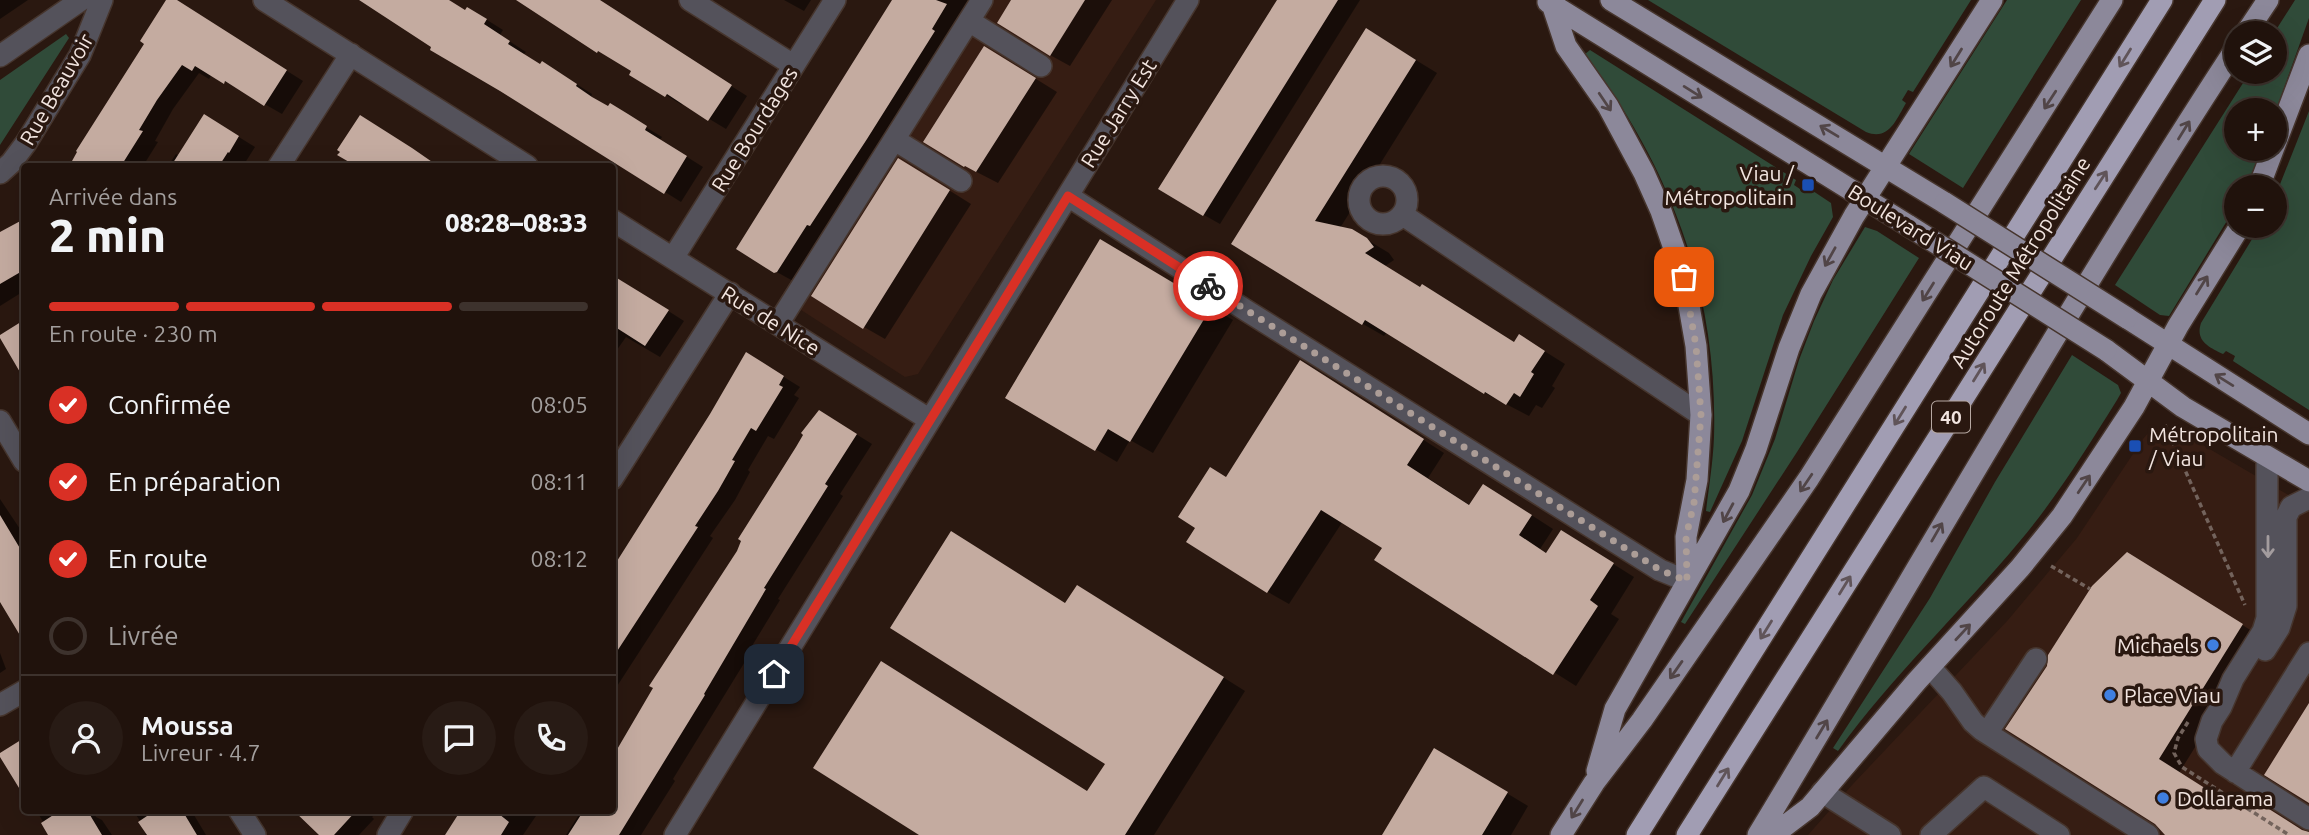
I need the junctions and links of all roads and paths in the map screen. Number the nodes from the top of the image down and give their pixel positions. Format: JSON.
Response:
{"nodes":[{"id":1,"x":81,"y":0,"type":"edge"},
{"id":2,"x":103,"y":0,"type":"edge"},
{"id":3,"x":264,"y":0,"type":"edge"},
{"id":4,"x":690,"y":0,"type":"edge"},
{"id":5,"x":835,"y":0,"type":"edge"},
{"id":6,"x":982,"y":0,"type":"edge"},
{"id":7,"x":1188,"y":0,"type":"edge"},
{"id":8,"x":1611,"y":0,"type":"edge"},
{"id":9,"x":1992,"y":0,"type":"edge"},
{"id":10,"x":2112,"y":0,"type":"edge"},
{"id":11,"x":2162,"y":0,"type":"edge"},
{"id":12,"x":2215,"y":0,"type":"edge"},
{"id":13,"x":2268,"y":0,"type":"edge"},
{"id":14,"x":1549,"y":2,"type":"edge"},
{"id":15,"x":969,"y":21,"type":"junction"},
{"id":16,"x":2254,"y":21,"type":"edge"},
{"id":17,"x":351,"y":54,"type":"junction"},
{"id":18,"x":2309,"y":55,"type":"edge"},
{"id":19,"x":0,"y":56,"type":"edge"},
{"id":20,"x":793,"y":65,"type":"junction"},
{"id":21,"x":1041,"y":66,"type":"dead end"},
{"id":22,"x":2224,"y":67,"type":"edge"},
{"id":23,"x":895,"y":140,"type":"junction"},
{"id":24,"x":281,"y":163,"type":"edge"},
{"id":25,"x":522,"y":163,"type":"edge"},
{"id":26,"x":1887,"y":166,"type":"junction"},
{"id":27,"x":0,"y":173,"type":"edge"},
{"id":28,"x":2264,"y":175,"type":"edge"},
{"id":29,"x":961,"y":181,"type":"dead end"},
{"id":30,"x":1068,"y":196,"type":"junction"},
{"id":31,"x":1866,"y":198,"type":"junction"},
{"id":32,"x":1403,"y":215,"type":"dead end"},
{"id":33,"x":616,"y":222,"type":"edge"},
{"id":34,"x":2232,"y":238,"type":"edge"},
{"id":35,"x":673,"y":258,"type":"junction"},
{"id":36,"x":730,"y":293,"type":"junction"},
{"id":37,"x":778,"y":324,"type":"junction"},
{"id":38,"x":2169,"y":345,"type":"junction"},
{"id":39,"x":2148,"y":383,"type":"junction"},
{"id":40,"x":1701,"y":415,"type":"junction"},
{"id":41,"x":930,"y":420,"type":"junction"},
{"id":42,"x":2165,"y":425,"type":"dead end"},
{"id":43,"x":11,"y":428,"type":"edge"},
{"id":44,"x":2309,"y":434,"type":"edge"},
{"id":45,"x":21,"y":453,"type":"edge"},
{"id":46,"x":2267,"y":457,"type":"junction"},
{"id":47,"x":616,"y":473,"type":"edge"},
{"id":48,"x":2309,"y":481,"type":"edge"},
{"id":49,"x":2309,"y":498,"type":"edge"},
{"id":50,"x":2051,"y":566,"type":"dead end"},
{"id":51,"x":1687,"y":581,"type":"junction"},
{"id":52,"x":2090,"y":589,"type":"dead end"},
{"id":53,"x":2246,"y":607,"type":"dead end"},
{"id":54,"x":2309,"y":653,"type":"edge"},
{"id":55,"x":2036,"y":659,"type":"dead end"},
{"id":56,"x":1930,"y":667,"type":"junction"},
{"id":57,"x":21,"y":693,"type":"edge"},
{"id":58,"x":0,"y":705,"type":"edge"},
{"id":59,"x":2221,"y":707,"type":"junction"},
{"id":60,"x":2192,"y":715,"type":"dead end"},
{"id":61,"x":1987,"y":733,"type":"junction"},
{"id":62,"x":2235,"y":772,"type":"junction"},
{"id":63,"x":2195,"y":775,"type":"junction"},
{"id":64,"x":2193,"y":780,"type":"dead end"},
{"id":65,"x":1594,"y":783,"type":"junction"},
{"id":66,"x":1822,"y":792,"type":"junction"},
{"id":67,"x":401,"y":814,"type":"edge"},
{"id":68,"x":2309,"y":819,"type":"edge"},
{"id":69,"x":388,"y":835,"type":"edge"},
{"id":70,"x":675,"y":835,"type":"edge"},
{"id":71,"x":1561,"y":835,"type":"edge"},
{"id":72,"x":1637,"y":835,"type":"edge"},
{"id":73,"x":1687,"y":835,"type":"edge"},
{"id":74,"x":1758,"y":835,"type":"edge"},
{"id":75,"x":1773,"y":835,"type":"edge"},
{"id":76,"x":1890,"y":835,"type":"edge"},
{"id":77,"x":1931,"y":835,"type":"edge"},
{"id":78,"x":2059,"y":835,"type":"edge"},
{"id":79,"x":2148,"y":835,"type":"edge"},
{"id":80,"x":2290,"y":835,"type":"edge"}],
"edges":[{"from":1,"to":19,"type":"street","name":"Rue Beauvoir"},
{"from":2,"to":27,"type":"street","name":"Rue Beauvoir"},
{"from":3,"to":17,"type":"street"},
{"from":4,"to":20,"type":"street"},
{"from":5,"to":20,"type":"street","name":"Rue Bourdages"},
{"from":6,"to":15,"type":"street"},
{"from":7,"to":30,"type":"street","name":"Rue Jarry Est"},
{"from":26,"to":8,"type":"main road","name":"Boulevard Viau","one_way":true},
{"from":9,"to":26,"type":"main road","one_way":true},
{"from":10,"to":65,"type":"main road","one_way":true},
{"from":11,"to":72,"type":"highway","name":"Autoroute Métropolitaine","number":"40","one_way":true},
{"from":73,"to":12,"type":"highway","name":"Autoroute Métropolitaine","number":"40","one_way":true},
{"from":13,"to":16,"type":"main road"},
{"from":14,"to":31,"type":"main road","name":"Boulevard Viau","one_way":true},
{"from":14,"to":40,"type":"main road","one_way":true},
{"from":15,"to":21,"type":"street"},
{"from":15,"to":23,"type":"street"},
{"from":17,"to":24,"type":"street"},
{"from":17,"to":25,"type":"street"},
{"from":18,"to":28,"type":"main road"},
{"from":20,"to":35,"type":"street","name":"Rue Bourdages"},
{"from":74,"to":22,"type":"main road","one_way":true},
{"from":23,"to":29,"type":"street"},
{"from":23,"to":37,"type":"street"},
{"from":26,"to":31,"type":"main road"},
{"from":26,"to":38,"type":"main road","name":"Boulevard Viau","bridge":true},
{"from":30,"to":41,"type":"street","name":"Rue Jarry Est"},
{"from":30,"to":51,"type":"street"},
{"from":31,"to":39,"type":"main road","name":"Boulevard Viau","bridge":true},
{"from":31,"to":51,"type":"main road","one_way":true},
{"from":32,"to":40,"type":"street"},
{"from":33,"to":35,"type":"street","name":"Rue de Nice"},
{"from":38,"to":34,"type":"main road","one_way":true},
{"from":35,"to":36,"type":"street","name":"Rue de Nice"},
{"from":36,"to":37,"type":"street","name":"Rue de Nice"},
{"from":36,"to":47,"type":"street"},
{"from":37,"to":41,"type":"street","name":"Rue de Nice"},
{"from":38,"to":39,"type":"main road"},
{"from":44,"to":38,"type":"main road","name":"Boulevard Viau","one_way":true},
{"from":39,"to":46,"type":"main road","name":"Boulevard Viau"},
{"from":56,"to":39,"type":"main road","one_way":true},
{"from":40,"to":51,"type":"main road"},
{"from":41,"to":70,"type":"street","name":"Rue Jarry Est"},
{"from":42,"to":53,"type":"path"},
{"from":43,"to":45,"type":"street"},
{"from":46,"to":48,"type":"main road","name":"Boulevard Viau"},
{"from":46,"to":59,"type":"street","one_way":true},
{"from":49,"to":59,"type":"street"},
{"from":50,"to":52,"type":"path"},
{"from":51,"to":65,"type":"main road"},
{"from":54,"to":62,"type":"street"},
{"from":55,"to":61,"type":"street"},
{"from":56,"to":61,"type":"street"},
{"from":56,"to":66,"type":"main road"},
{"from":57,"to":58,"type":"street"},
{"from":59,"to":62,"type":"street"},
{"from":60,"to":63,"type":"path"},
{"from":61,"to":79,"type":"street"},
{"from":62,"to":68,"type":"street"},
{"from":63,"to":64,"type":"path"},
{"from":63,"to":80,"type":"path"},
{"from":65,"to":71,"type":"main road","one_way":true},
{"from":66,"to":75,"type":"main road"},
{"from":66,"to":76,"type":"street"},
{"from":67,"to":69,"type":"street"},
{"from":77,"to":78,"type":"street"}]}
